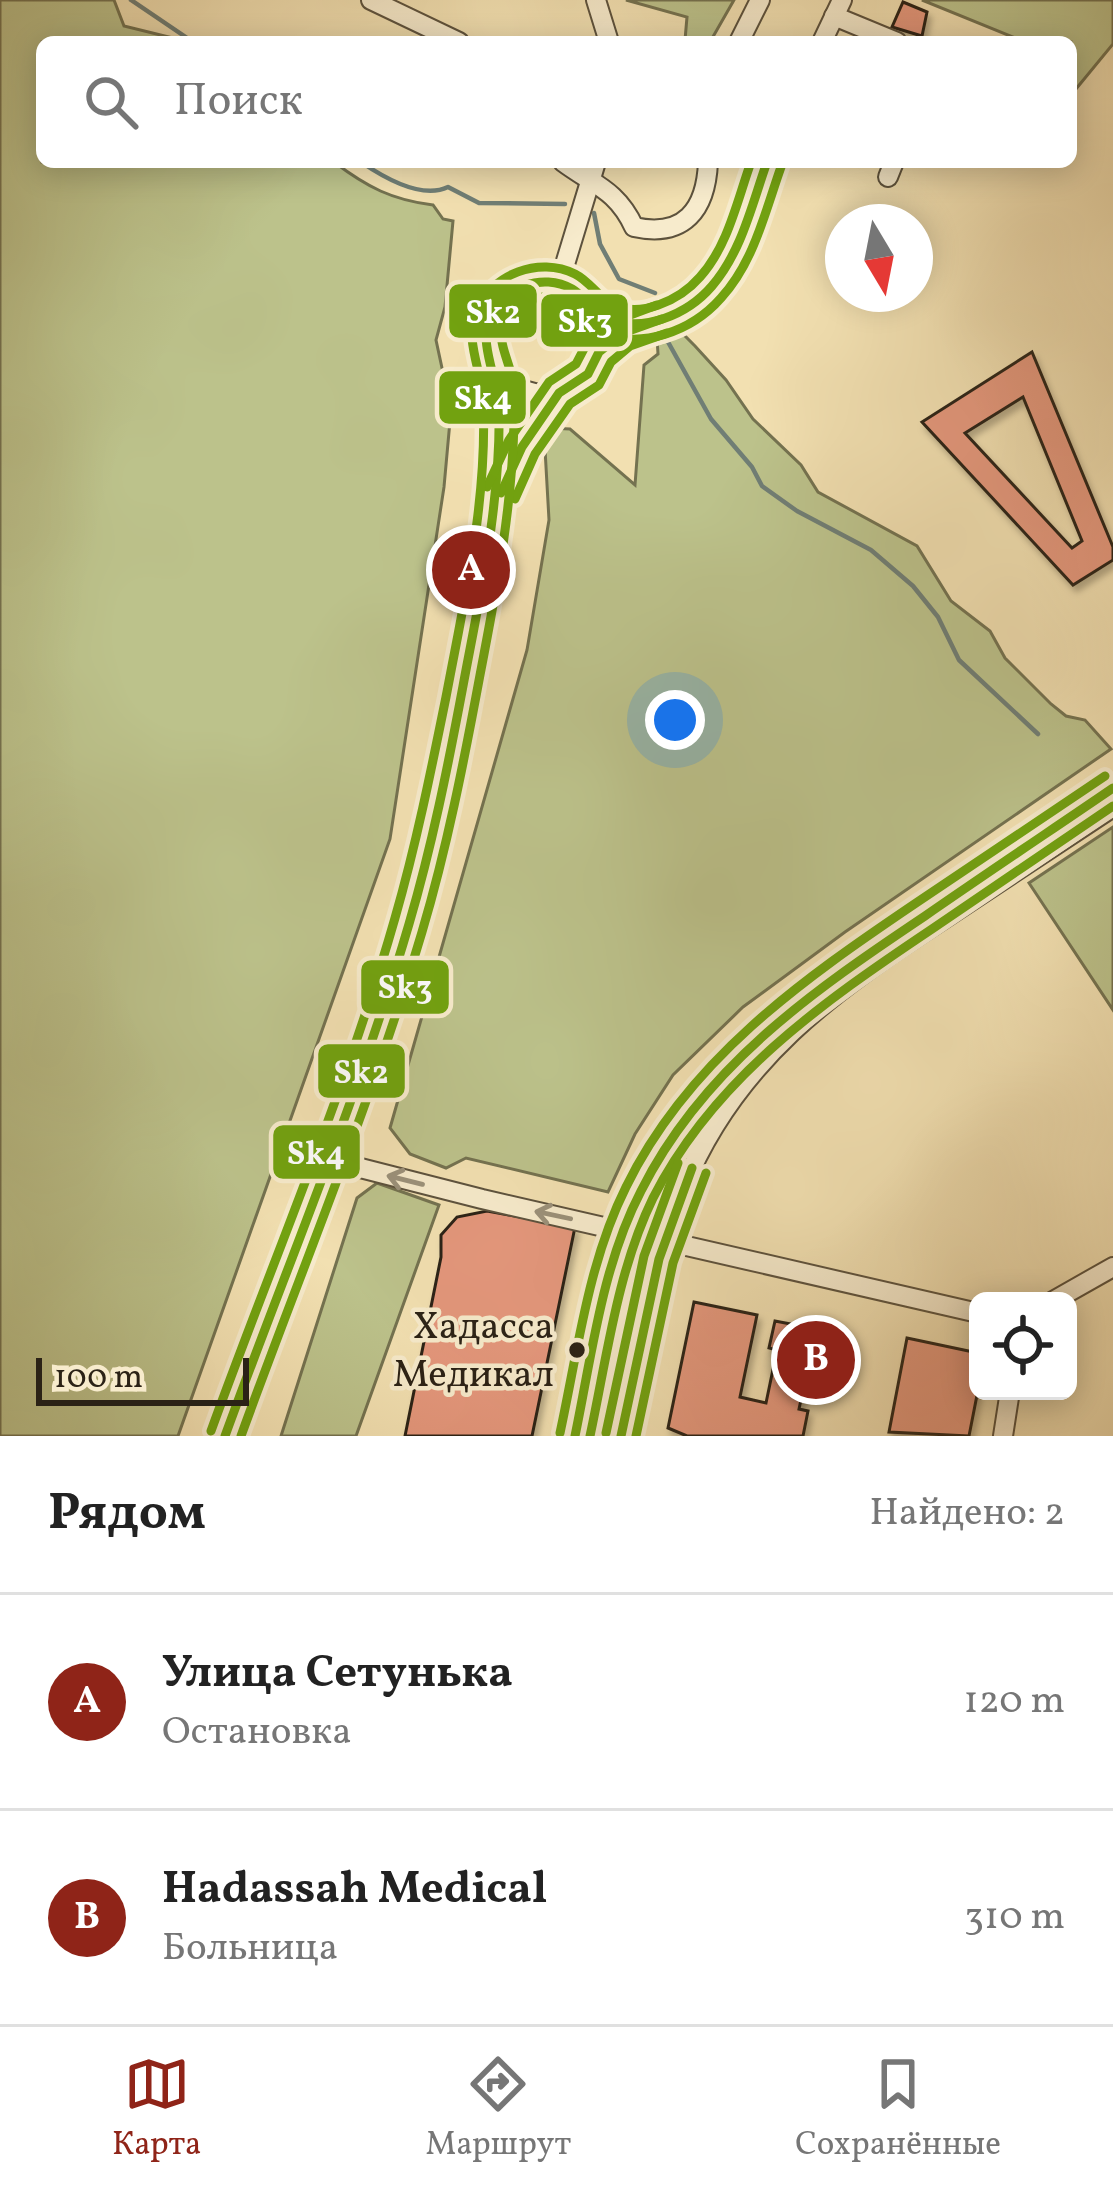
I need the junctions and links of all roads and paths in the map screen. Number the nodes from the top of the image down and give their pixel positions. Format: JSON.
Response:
{"nodes":[{"id":1,"x":371,"y":0,"type":"edge"},
{"id":2,"x":596,"y":0,"type":"edge"},
{"id":3,"x":760,"y":0,"type":"edge"},
{"id":4,"x":838,"y":8,"type":"edge"},
{"id":5,"x":446,"y":36,"type":"edge"},
{"id":6,"x":607,"y":36,"type":"edge"},
{"id":7,"x":742,"y":36,"type":"edge"},
{"id":8,"x":825,"y":36,"type":"edge"},
{"id":9,"x":887,"y":36,"type":"edge"},
{"id":10,"x":571,"y":168,"type":"edge"},
{"id":11,"x":594,"y":168,"type":"edge"},
{"id":12,"x":707,"y":168,"type":"edge"},
{"id":13,"x":764,"y":168,"type":"edge"},
{"id":14,"x":590,"y":182,"type":"junction"},
{"id":15,"x":560,"y":284,"type":"junction"},
{"id":16,"x":592,"y":310,"type":"junction"},
{"id":17,"x":640,"y":324,"type":"junction"},
{"id":18,"x":598,"y":352,"type":"junction"},
{"id":19,"x":495,"y":370,"type":"junction"},
{"id":20,"x":560,"y":393,"type":"junction"},
{"id":21,"x":493,"y":508,"type":"junction"},
{"id":22,"x":1113,"y":788,"type":"edge"},
{"id":23,"x":1113,"y":807,"type":"edge"},
{"id":24,"x":329,"y":1160,"type":"junction"},
{"id":25,"x":624,"y":1230,"type":"junction"},
{"id":26,"x":665,"y":1240,"type":"junction"},
{"id":27,"x":1113,"y":1267,"type":"edge"},
{"id":28,"x":1069,"y":1292,"type":"edge"},
{"id":29,"x":969,"y":1311,"type":"edge"},
{"id":30,"x":1009,"y":1400,"type":"edge"},
{"id":31,"x":225,"y":1436,"type":"edge"},
{"id":32,"x":575,"y":1436,"type":"edge"},
{"id":33,"x":621,"y":1436,"type":"edge"},
{"id":34,"x":1003,"y":1436,"type":"edge"}],
"edges":[{"from":1,"to":5,"type":"street"},
{"from":2,"to":6,"type":"street"},
{"from":3,"to":7,"type":"street"},
{"from":4,"to":8,"type":"street"},
{"from":4,"to":9,"type":"street"},
{"from":10,"to":14,"type":"street"},
{"from":11,"to":14,"type":"street"},
{"from":12,"to":14,"type":"street"},
{"from":13,"to":17,"type":"street"},
{"from":14,"to":15,"type":"street"},
{"from":15,"to":16,"type":"street"},
{"from":15,"to":19,"type":"street"},
{"from":16,"to":17,"type":"street"},
{"from":16,"to":18,"type":"street"},
{"from":17,"to":18,"type":"street"},
{"from":18,"to":20,"type":"street"},
{"from":19,"to":20,"type":"street"},
{"from":19,"to":21,"type":"street"},
{"from":20,"to":21,"type":"street"},
{"from":21,"to":24,"type":"street"},
{"from":22,"to":25,"type":"street"},
{"from":23,"to":26,"type":"street"},
{"from":25,"to":24,"type":"street","one_way":true},
{"from":24,"to":31,"type":"street"},
{"from":25,"to":26,"type":"street"},
{"from":25,"to":32,"type":"street"},
{"from":26,"to":29,"type":"street"},
{"from":26,"to":33,"type":"street"},
{"from":27,"to":28,"type":"street"},
{"from":30,"to":34,"type":"street"}]}
